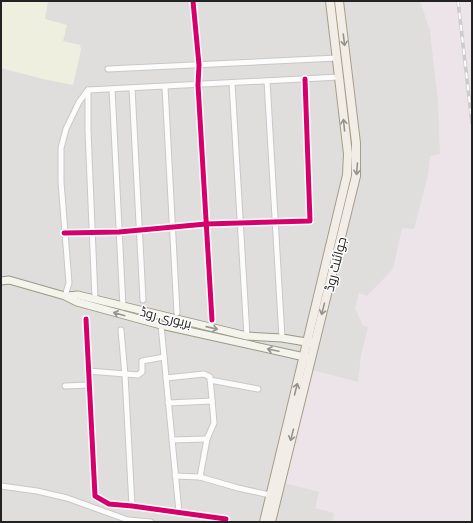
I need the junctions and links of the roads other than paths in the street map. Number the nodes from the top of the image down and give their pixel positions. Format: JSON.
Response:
{"nodes":[{"id":1,"x":192,"y":1,"type":"edge"},
{"id":2,"x":330,"y":1,"type":"edge"},
{"id":3,"x":339,"y":1,"type":"edge"},
{"id":4,"x":337,"y":58,"type":"junction"},
{"id":5,"x":199,"y":65,"type":"junction"},
{"id":6,"x":108,"y":69,"type":"dead end"},
{"id":7,"x":339,"y":77,"type":"junction"},
{"id":8,"x":305,"y":79,"type":"junction"},
{"id":9,"x":267,"y":81,"type":"junction"},
{"id":10,"x":232,"y":83,"type":"junction"},
{"id":11,"x":198,"y":84,"type":"junction"},
{"id":12,"x":165,"y":87,"type":"junction"},
{"id":13,"x":132,"y":88,"type":"junction"},
{"id":14,"x":112,"y":89,"type":"junction"},
{"id":15,"x":88,"y":90,"type":"junction"},
{"id":16,"x":276,"y":222,"type":"junction"},
{"id":17,"x":241,"y":223,"type":"junction"},
{"id":18,"x":206,"y":224,"type":"junction"},
{"id":19,"x":172,"y":228,"type":"junction"},
{"id":20,"x":140,"y":230,"type":"junction"},
{"id":21,"x":92,"y":232,"type":"junction"},
{"id":22,"x":119,"y":232,"type":"junction"},
{"id":23,"x":64,"y":233,"type":"junction"},
{"id":24,"x":1,"y":281,"type":"edge"},
{"id":25,"x":65,"y":296,"type":"junction"},
{"id":26,"x":95,"y":299,"type":"junction"},
{"id":27,"x":144,"y":300,"type":"dead end"},
{"id":28,"x":123,"y":307,"type":"junction"},
{"id":29,"x":177,"y":313,"type":"dead end"},
{"id":30,"x":86,"y":319,"type":"dead end"},
{"id":31,"x":212,"y":320,"type":"dead end"},
{"id":32,"x":161,"y":325,"type":"junction"},
{"id":33,"x":121,"y":330,"type":"dead end"},
{"id":34,"x":247,"y":336,"type":"junction"},
{"id":35,"x":282,"y":338,"type":"junction"},
{"id":36,"x":311,"y":342,"type":"junction"},
{"id":37,"x":164,"y":357,"type":"junction"},
{"id":38,"x":308,"y":358,"type":"junction"},
{"id":39,"x":88,"y":371,"type":"junction"},
{"id":40,"x":125,"y":375,"type":"junction"},
{"id":41,"x":166,"y":378,"type":"junction"},
{"id":42,"x":210,"y":380,"type":"junction"},
{"id":43,"x":89,"y":385,"type":"junction"},
{"id":44,"x":65,"y":386,"type":"dead end"},
{"id":45,"x":258,"y":389,"type":"dead end"},
{"id":46,"x":212,"y":401,"type":"junction"},
{"id":47,"x":168,"y":403,"type":"junction"},
{"id":48,"x":207,"y":439,"type":"junction"},
{"id":49,"x":172,"y":440,"type":"junction"},
{"id":50,"x":175,"y":476,"type":"junction"},
{"id":51,"x":200,"y":477,"type":"junction"},
{"id":52,"x":1,"y":486,"type":"edge"},
{"id":53,"x":270,"y":495,"type":"junction"},
{"id":54,"x":132,"y":506,"type":"junction"},
{"id":55,"x":179,"y":512,"type":"junction"},
{"id":56,"x":226,"y":519,"type":"dead end"},
{"id":57,"x":151,"y":522,"type":"edge"},
{"id":58,"x":264,"y":522,"type":"edge"},
{"id":59,"x":271,"y":522,"type":"edge"}],
"edges":[{"from":1,"to":5,"type":"street"},
{"from":2,"to":4,"type":"main road","name":"جوائنٹ روڈ"},
{"from":3,"to":36,"type":"main road","name":"جوائنٹ روڈ","one_way":true},
{"from":4,"to":5,"type":"street"},
{"from":4,"to":7,"type":"main road","name":"جوائنٹ روڈ"},
{"from":5,"to":6,"type":"street"},
{"from":5,"to":11,"type":"street"},
{"from":7,"to":8,"type":"street"},
{"from":36,"to":7,"type":"main road","name":"جوائنٹ روڈ","one_way":true},
{"from":8,"to":9,"type":"street"},
{"from":8,"to":16,"type":"street"},
{"from":9,"to":10,"type":"street"},
{"from":9,"to":16,"type":"street"},
{"from":10,"to":11,"type":"street"},
{"from":10,"to":17,"type":"street"},
{"from":11,"to":12,"type":"street"},
{"from":11,"to":18,"type":"street"},
{"from":12,"to":13,"type":"street"},
{"from":12,"to":19,"type":"street"},
{"from":13,"to":14,"type":"street"},
{"from":13,"to":20,"type":"street"},
{"from":14,"to":15,"type":"street"},
{"from":14,"to":22,"type":"street"},
{"from":15,"to":21,"type":"street"},
{"from":15,"to":23,"type":"street"},
{"from":16,"to":17,"type":"street"},
{"from":16,"to":35,"type":"street"},
{"from":17,"to":18,"type":"street"},
{"from":17,"to":34,"type":"street"},
{"from":18,"to":19,"type":"street"},
{"from":18,"to":31,"type":"street"},
{"from":19,"to":20,"type":"street"},
{"from":19,"to":29,"type":"street"},
{"from":20,"to":22,"type":"street"},
{"from":20,"to":27,"type":"street"},
{"from":21,"to":22,"type":"street"},
{"from":21,"to":23,"type":"street"},
{"from":21,"to":26,"type":"street"},
{"from":22,"to":28,"type":"street"},
{"from":23,"to":25,"type":"street"},
{"from":24,"to":25,"type":"main road","name":"بریوری روڈ"},
{"from":25,"to":26,"type":"main road","name":"بریوری روڈ"},
{"from":32,"to":25,"type":"main road","name":"بریوری روڈ","one_way":true},
{"from":26,"to":28,"type":"main road","name":"بریوری روڈ"},
{"from":28,"to":34,"type":"main road","name":"بریوری روڈ","one_way":true},
{"from":30,"to":39,"type":"street"},
{"from":32,"to":37,"type":"street"},
{"from":38,"to":32,"type":"main road","name":"بریوری روڈ","one_way":true},
{"from":33,"to":40,"type":"street"},
{"from":34,"to":35,"type":"main road","name":"بریوری روڈ"},
{"from":35,"to":36,"type":"main road","name":"بریوری روڈ"},
{"from":36,"to":38,"type":"main road","name":"جوائنٹ روڈ"},
{"from":37,"to":40,"type":"street"},
{"from":37,"to":41,"type":"street"},
{"from":53,"to":38,"type":"main road","name":"جوائنٹ روڈ","one_way":true},
{"from":38,"to":59,"type":"main road","name":"جوائنٹ روڈ","one_way":true},
{"from":39,"to":40,"type":"street"},
{"from":39,"to":43,"type":"street"},
{"from":40,"to":54,"type":"street"},
{"from":41,"to":42,"type":"street"},
{"from":41,"to":47,"type":"street"},
{"from":42,"to":45,"type":"street"},
{"from":42,"to":46,"type":"street"},
{"from":43,"to":44,"type":"street"},
{"from":43,"to":54,"type":"street"},
{"from":46,"to":47,"type":"street"},
{"from":46,"to":48,"type":"street"},
{"from":47,"to":49,"type":"street"},
{"from":48,"to":49,"type":"street"},
{"from":48,"to":51,"type":"street"},
{"from":49,"to":50,"type":"street"},
{"from":50,"to":51,"type":"street"},
{"from":50,"to":55,"type":"street"},
{"from":51,"to":53,"type":"street"},
{"from":52,"to":57,"type":"street"},
{"from":53,"to":58,"type":"main road","name":"جوائنٹ روڈ"},
{"from":54,"to":55,"type":"street"},
{"from":55,"to":56,"type":"street"}]}
